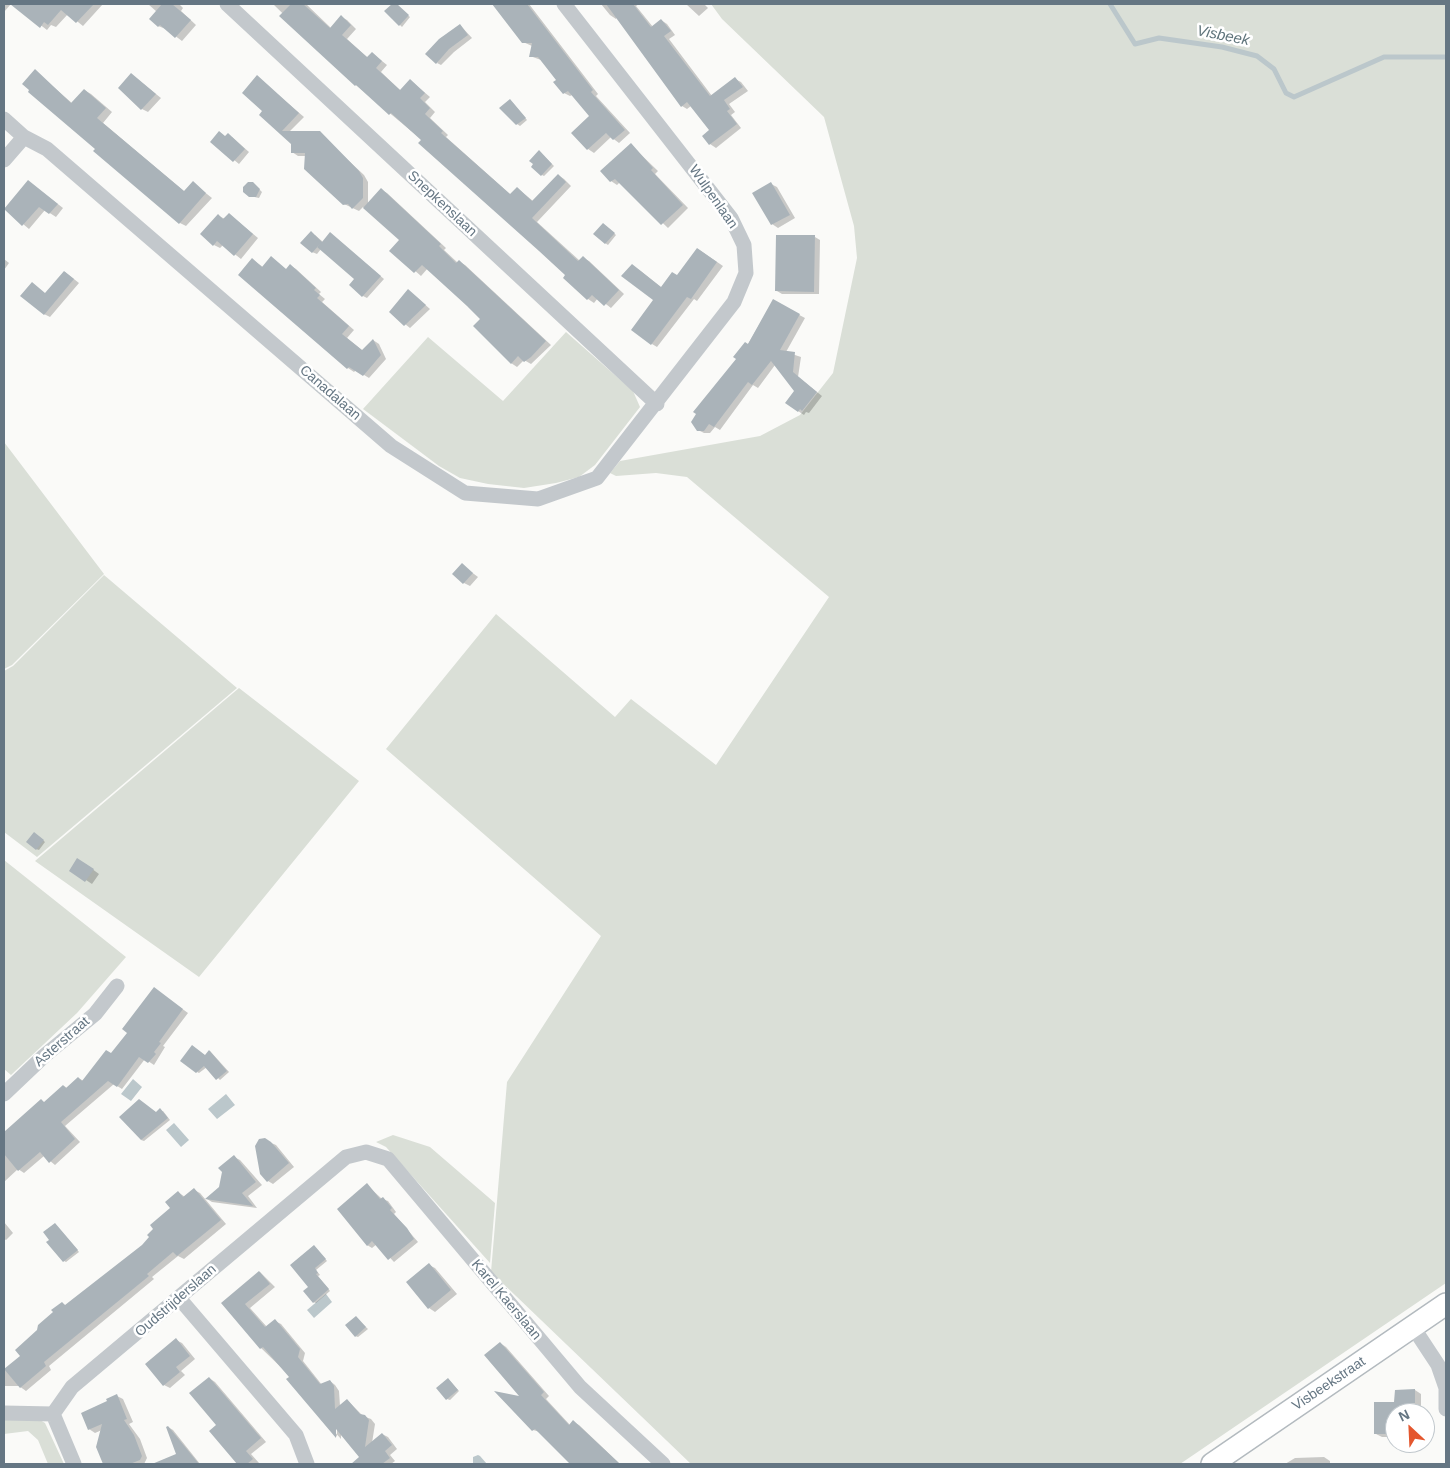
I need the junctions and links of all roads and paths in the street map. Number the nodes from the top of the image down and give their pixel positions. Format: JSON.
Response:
{"nodes":[{"id":1,"x":227,"y":4,"type":"edge"},
{"id":2,"x":564,"y":4,"type":"edge"},
{"id":3,"x":4,"y":119,"type":"edge"},
{"id":4,"x":24,"y":137,"type":"junction"},
{"id":5,"x":4,"y":160,"type":"edge"},
{"id":6,"x":657,"y":404,"type":"junction"},
{"id":7,"x":117,"y":986,"type":"dead end"},
{"id":8,"x":4,"y":1094,"type":"edge"},
{"id":9,"x":346,"y":1157,"type":"joint"},
{"id":10,"x":179,"y":1298,"type":"junction"},
{"id":11,"x":1446,"y":1304,"type":"edge"},
{"id":12,"x":1413,"y":1327,"type":"junction"},
{"id":13,"x":1446,"y":1409,"type":"edge"},
{"id":14,"x":4,"y":1413,"type":"edge"},
{"id":15,"x":53,"y":1414,"type":"junction"},
{"id":16,"x":74,"y":1464,"type":"edge"},
{"id":17,"x":306,"y":1464,"type":"edge"},
{"id":18,"x":663,"y":1464,"type":"edge"},
{"id":19,"x":1212,"y":1464,"type":"edge"}],
"edges":[{"from":1,"to":6,"type":"street","name":"Snepkenslaan"},
{"from":2,"to":6,"type":"street","name":"Wulpenlaan"},
{"from":3,"to":4,"type":"street","name":"Canadalaan"},
{"from":4,"to":5,"type":"street"},
{"from":4,"to":6,"type":"street","name":"Canadalaan"},
{"from":7,"to":8,"type":"street","name":"Asterstraat"},
{"from":9,"to":10,"type":"street","name":"Oudstrijderslaan"},
{"from":9,"to":18,"type":"street","name":"Karel Kaerslaan"},
{"from":10,"to":15,"type":"street","name":"Oudstrijderslaan"},
{"from":10,"to":17,"type":"street"},
{"from":11,"to":12,"type":"street","name":"Visbeekstraat"},
{"from":12,"to":13,"type":"street"},
{"from":12,"to":19,"type":"street","name":"Visbeekstraat"},
{"from":14,"to":15,"type":"street"},
{"from":15,"to":16,"type":"street"}]}
